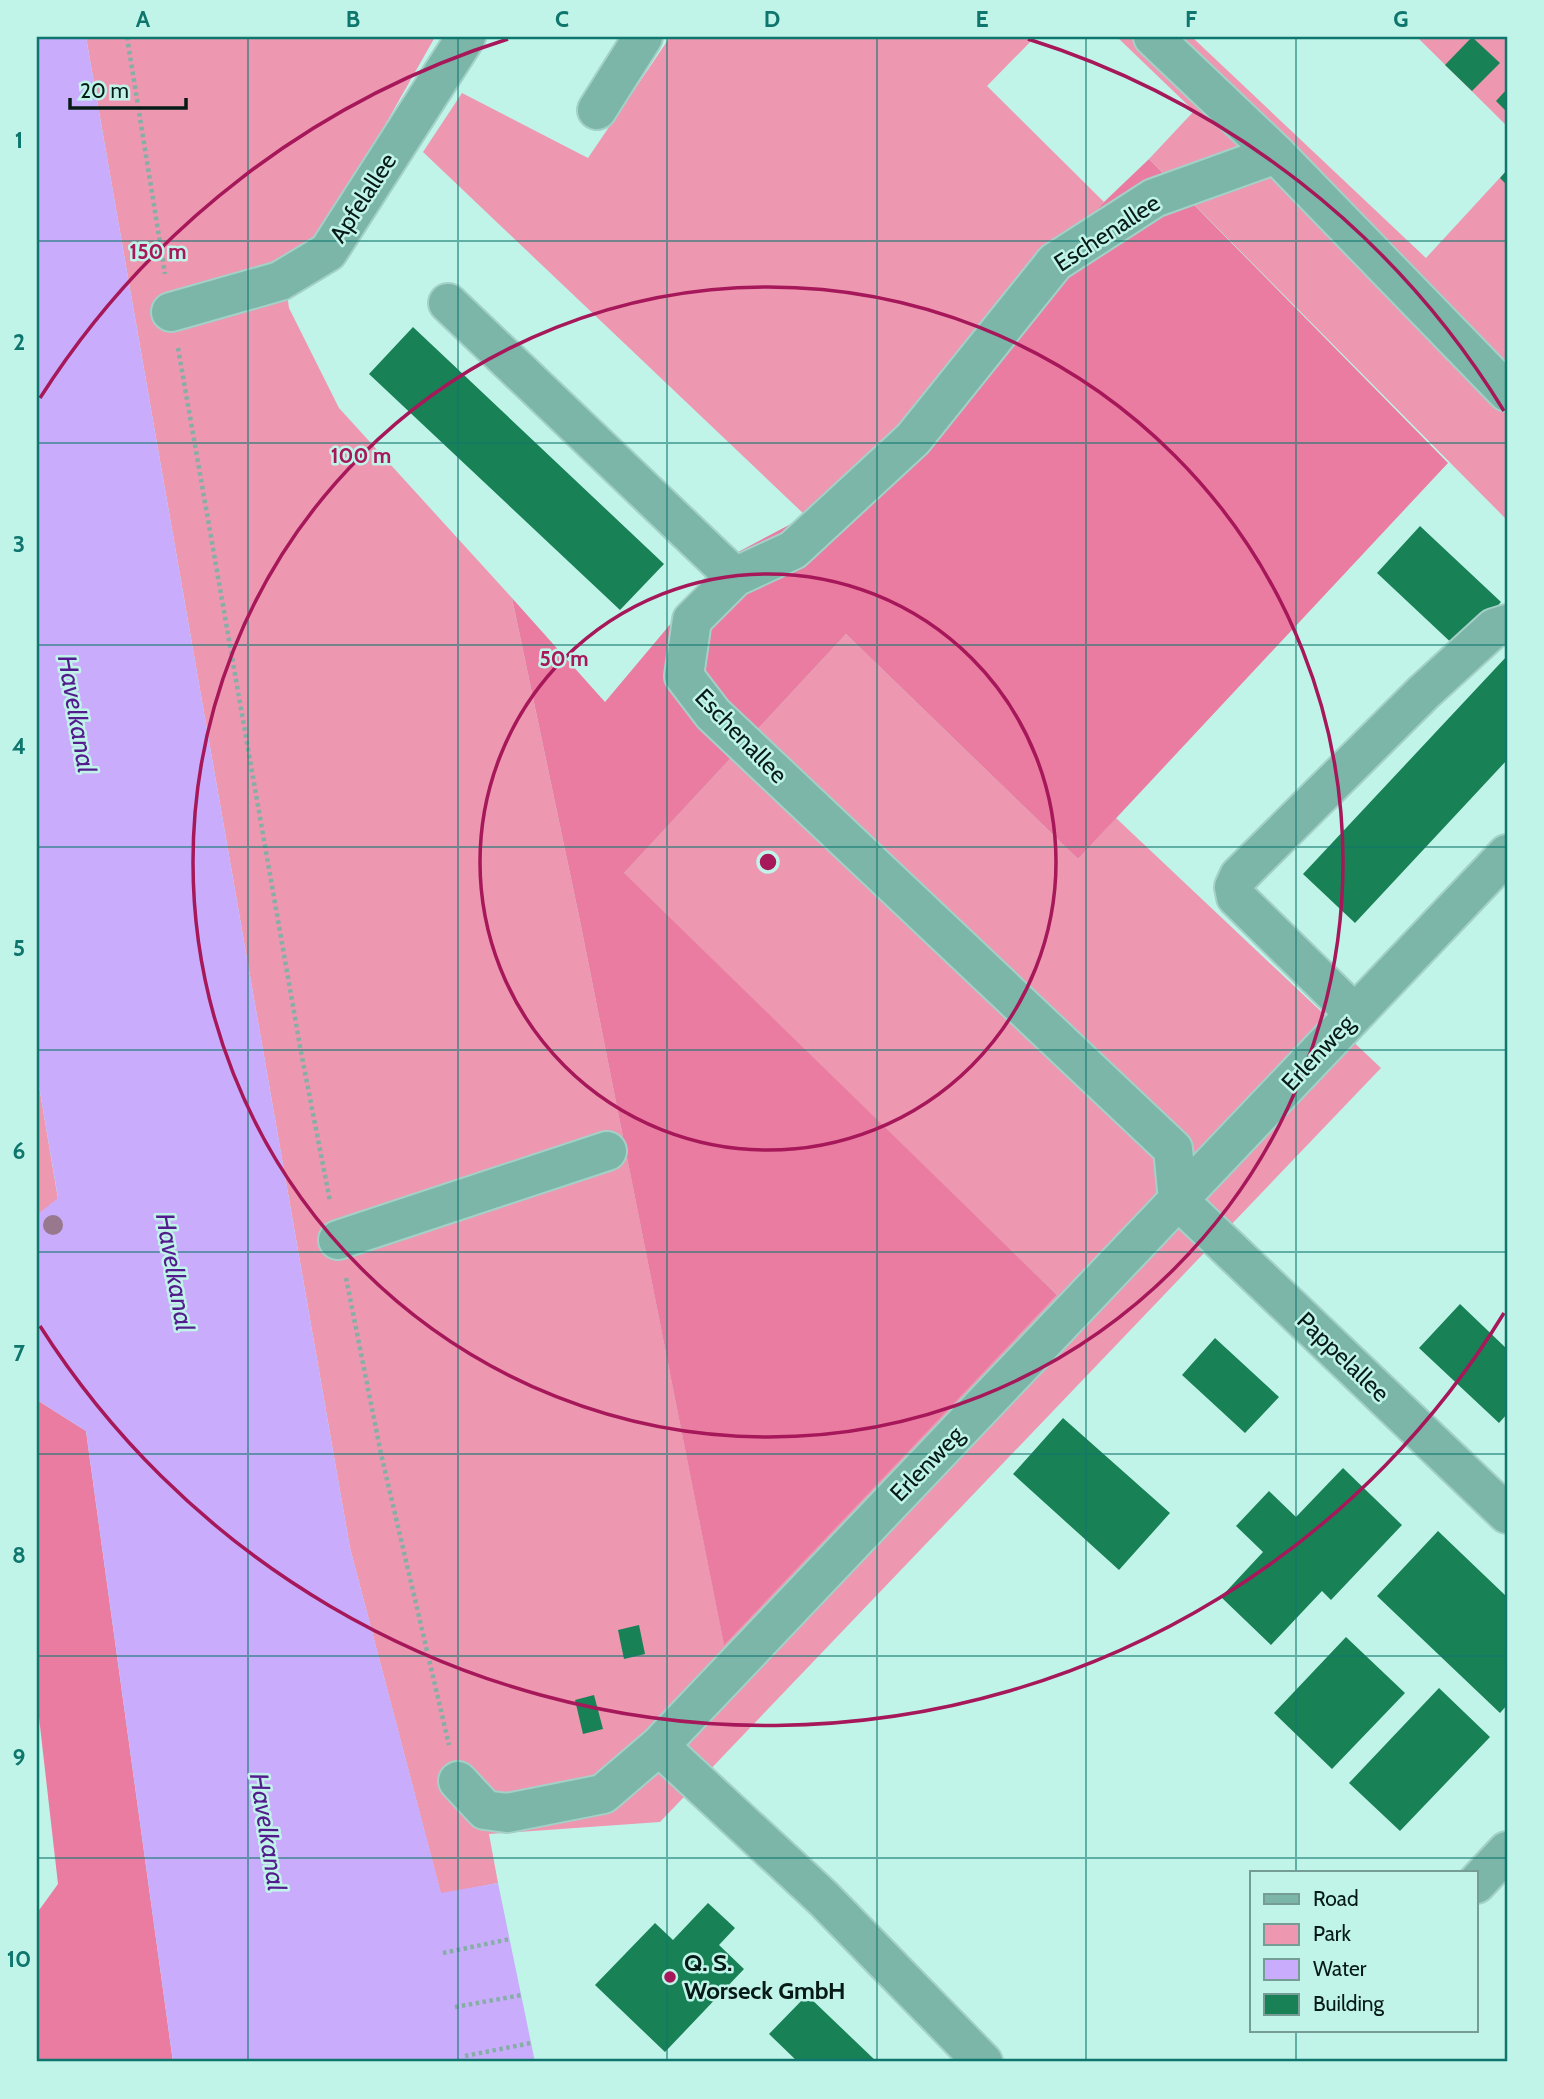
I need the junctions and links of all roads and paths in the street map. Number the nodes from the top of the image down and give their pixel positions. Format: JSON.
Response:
{"nodes":[{"id":1,"x":127,"y":37,"type":"edge"},
{"id":2,"x":466,"y":37,"type":"edge"},
{"id":3,"x":643,"y":37,"type":"edge"},
{"id":4,"x":1153,"y":37,"type":"edge"},
{"id":5,"x":597,"y":110,"type":"dead end"},
{"id":6,"x":1276,"y":154,"type":"junction"},
{"id":7,"x":449,"y":303,"type":"dead end"},
{"id":8,"x":172,"y":312,"type":"junction"},
{"id":9,"x":1507,"y":392,"type":"edge"},
{"id":10,"x":735,"y":577,"type":"junction"},
{"id":11,"x":1507,"y":624,"type":"edge"},
{"id":12,"x":1507,"y":854,"type":"edge"},
{"id":13,"x":1355,"y":1014,"type":"junction"},
{"id":14,"x":607,"y":1151,"type":"dead end"},
{"id":15,"x":1178,"y":1200,"type":"junction"},
{"id":16,"x":338,"y":1240,"type":"junction"},
{"id":17,"x":1507,"y":1514,"type":"edge"},
{"id":18,"x":659,"y":1746,"type":"junction"},
{"id":19,"x":458,"y":1781,"type":"joint"},
{"id":20,"x":1507,"y":1851,"type":"edge"},
{"id":21,"x":1478,"y":1882,"type":"edge"},
{"id":22,"x":510,"y":1939,"type":"dead end"},
{"id":23,"x":443,"y":1953,"type":"dead end"},
{"id":24,"x":522,"y":1995,"type":"dead end"},
{"id":25,"x":455,"y":2007,"type":"dead end"},
{"id":26,"x":531,"y":2043,"type":"dead end"},
{"id":27,"x":465,"y":2056,"type":"dead end"},
{"id":28,"x":983,"y":2062,"type":"edge"}],
"edges":[{"from":1,"to":8,"type":"path"},
{"from":2,"to":8,"type":"street","name":"Apfelallee"},
{"from":3,"to":5,"type":"street"},
{"from":4,"to":6,"type":"street"},
{"from":6,"to":9,"type":"street"},
{"from":6,"to":10,"type":"street","name":"Eschenallee"},
{"from":7,"to":10,"type":"street"},
{"from":8,"to":16,"type":"path"},
{"from":10,"to":15,"type":"street","name":"Eschenallee"},
{"from":11,"to":13,"type":"street"},
{"from":12,"to":13,"type":"street","name":"Erlenweg"},
{"from":13,"to":15,"type":"street","name":"Erlenweg"},
{"from":14,"to":16,"type":"street"},
{"from":15,"to":17,"type":"street","name":"Pappelallee"},
{"from":15,"to":18,"type":"street","name":"Erlenweg"},
{"from":16,"to":19,"type":"path"},
{"from":18,"to":19,"type":"street","name":"Erlenweg"},
{"from":18,"to":28,"type":"street"},
{"from":20,"to":21,"type":"street"},
{"from":22,"to":23,"type":"path"},
{"from":24,"to":25,"type":"path"},
{"from":26,"to":27,"type":"path"}]}
